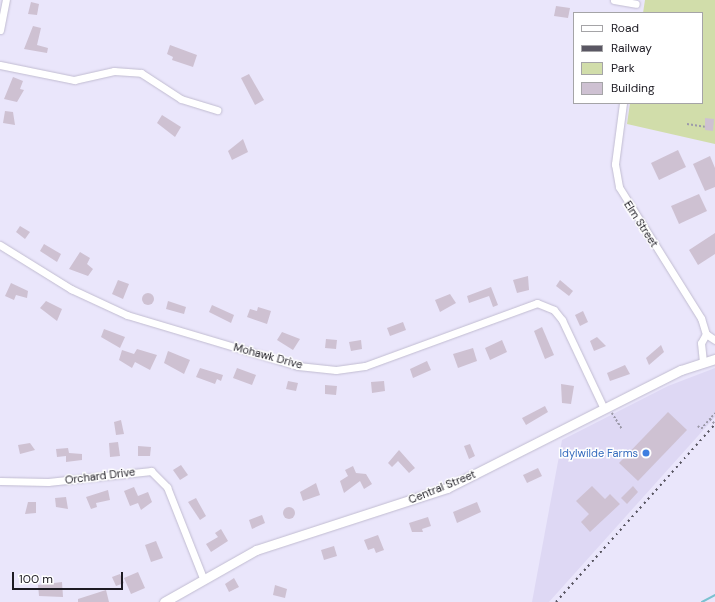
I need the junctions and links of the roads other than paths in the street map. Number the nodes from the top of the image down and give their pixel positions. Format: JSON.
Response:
{"nodes":[{"id":1,"x":6,"y":0,"type":"edge"},
{"id":2,"x":614,"y":0,"type":"edge"},
{"id":3,"x":636,"y":2,"type":"edge"},
{"id":4,"x":635,"y":12,"type":"edge"},
{"id":5,"x":0,"y":30,"type":"edge"},
{"id":6,"x":0,"y":65,"type":"edge"},
{"id":7,"x":622,"y":104,"type":"edge"},
{"id":8,"x":216,"y":110,"type":"dead end"},
{"id":9,"x":0,"y":244,"type":"edge"},
{"id":10,"x":706,"y":334,"type":"junction"},
{"id":11,"x":715,"y":340,"type":"edge"},
{"id":12,"x":715,"y":359,"type":"edge"},
{"id":13,"x":703,"y":361,"type":"junction"},
{"id":14,"x":608,"y":410,"type":"junction"},
{"id":15,"x":0,"y":481,"type":"edge"},
{"id":16,"x":203,"y":578,"type":"junction"},
{"id":17,"x":164,"y":602,"type":"edge"}],
"edges":[{"from":1,"to":5,"type":"street"},
{"from":2,"to":3,"type":"street"},
{"from":3,"to":4,"type":"street"},
{"from":6,"to":8,"type":"street"},
{"from":7,"to":10,"type":"street","name":"Elm Street"},
{"from":9,"to":14,"type":"street","name":"Mohawk Drive"},
{"from":10,"to":11,"type":"street"},
{"from":10,"to":13,"type":"street"},
{"from":12,"to":13,"type":"street","name":"Central Street"},
{"from":13,"to":14,"type":"street","name":"Central Street"},
{"from":14,"to":16,"type":"street","name":"Central Street"},
{"from":15,"to":16,"type":"street","name":"Orchard Drive"},
{"from":16,"to":17,"type":"street","name":"Central Street"}]}
